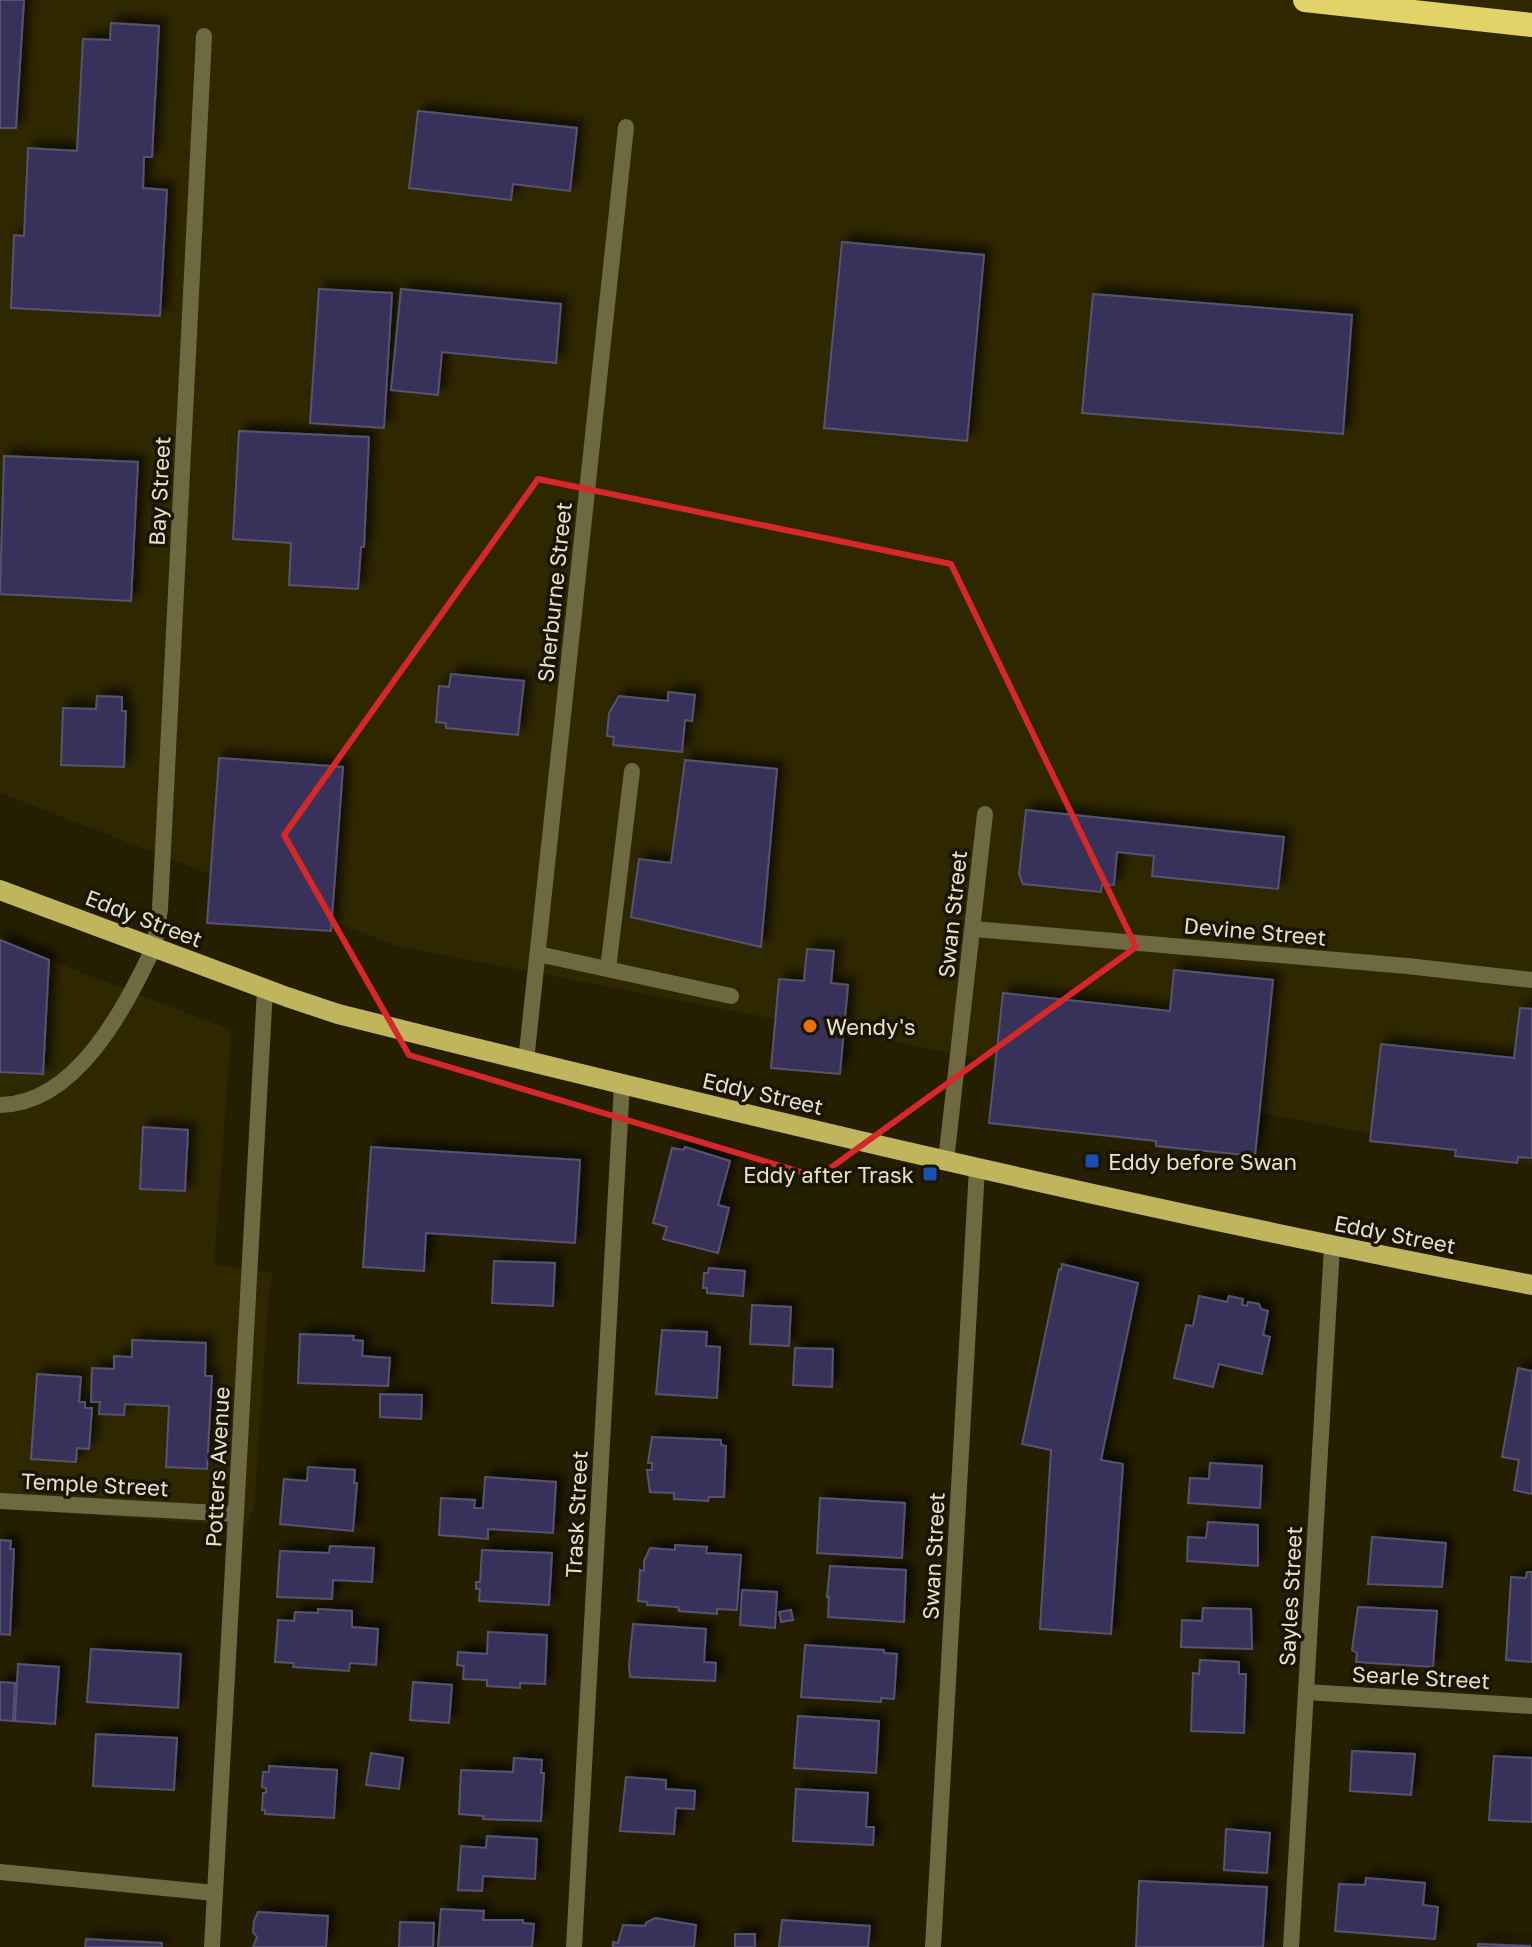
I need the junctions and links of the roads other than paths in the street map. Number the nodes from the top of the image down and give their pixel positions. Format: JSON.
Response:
{"nodes":[{"id":1,"x":1305,"y":0,"type":"edge"},
{"id":2,"x":1532,"y":25,"type":"edge"},
{"id":3,"x":204,"y":36,"type":"dead end"},
{"id":4,"x":626,"y":127,"type":"dead end"},
{"id":5,"x":632,"y":771,"type":"dead end"},
{"id":6,"x":985,"y":814,"type":"dead end"},
{"id":7,"x":0,"y":890,"type":"edge"},
{"id":8,"x":974,"y":929,"type":"junction"},
{"id":9,"x":154,"y":947,"type":"junction"},
{"id":10,"x":538,"y":954,"type":"junction"},
{"id":11,"x":608,"y":969,"type":"junction"},
{"id":12,"x":1532,"y":980,"type":"edge"},
{"id":13,"x":265,"y":989,"type":"junction"},
{"id":14,"x":731,"y":996,"type":"dead end"},
{"id":15,"x":526,"y":1061,"type":"junction"},
{"id":16,"x":622,"y":1084,"type":"junction"},
{"id":17,"x":0,"y":1105,"type":"edge"},
{"id":18,"x":946,"y":1161,"type":"junction"},
{"id":19,"x":977,"y":1168,"type":"junction"},
{"id":20,"x":1332,"y":1247,"type":"junction"},
{"id":21,"x":1532,"y":1285,"type":"edge"},
{"id":22,"x":0,"y":1501,"type":"edge"},
{"id":23,"x":236,"y":1514,"type":"junction"},
{"id":24,"x":1306,"y":1692,"type":"junction"},
{"id":25,"x":1532,"y":1706,"type":"edge"},
{"id":26,"x":0,"y":1872,"type":"edge"},
{"id":27,"x":215,"y":1893,"type":"junction"},
{"id":28,"x":212,"y":1947,"type":"edge"},
{"id":29,"x":574,"y":1947,"type":"edge"},
{"id":30,"x":933,"y":1947,"type":"edge"},
{"id":31,"x":1291,"y":1947,"type":"edge"}],
"edges":[{"from":1,"to":2,"type":"highway"},
{"from":3,"to":9,"type":"street","name":"Bay Street"},
{"from":4,"to":10,"type":"street","name":"Sherburne Street"},
{"from":5,"to":11,"type":"street"},
{"from":6,"to":8,"type":"street","name":"Swan Street"},
{"from":7,"to":9,"type":"main road","name":"Eddy Street"},
{"from":8,"to":12,"type":"street","name":"Devine Street"},
{"from":8,"to":18,"type":"street","name":"Swan Street"},
{"from":9,"to":13,"type":"main road","name":"Eddy Street"},
{"from":9,"to":17,"type":"street","name":"Bay Street"},
{"from":10,"to":11,"type":"street"},
{"from":10,"to":15,"type":"street","name":"Sherburne Street"},
{"from":11,"to":14,"type":"street"},
{"from":13,"to":15,"type":"main road","name":"Eddy Street"},
{"from":13,"to":23,"type":"street","name":"Potters Avenue"},
{"from":15,"to":16,"type":"main road","name":"Eddy Street"},
{"from":16,"to":18,"type":"main road","name":"Eddy Street"},
{"from":16,"to":29,"type":"street","name":"Trask Street"},
{"from":18,"to":19,"type":"main road","name":"Eddy Street"},
{"from":19,"to":20,"type":"main road","name":"Eddy Street"},
{"from":19,"to":30,"type":"street","name":"Swan Street"},
{"from":20,"to":21,"type":"main road","name":"Eddy Street"},
{"from":20,"to":24,"type":"street","name":"Sayles Street"},
{"from":22,"to":23,"type":"street","name":"Temple Street"},
{"from":23,"to":27,"type":"street","name":"Potters Avenue"},
{"from":24,"to":25,"type":"street","name":"Searle Street"},
{"from":24,"to":31,"type":"street","name":"Sayles Street"},
{"from":26,"to":27,"type":"street"},
{"from":27,"to":28,"type":"street","name":"Potters Avenue"}]}
